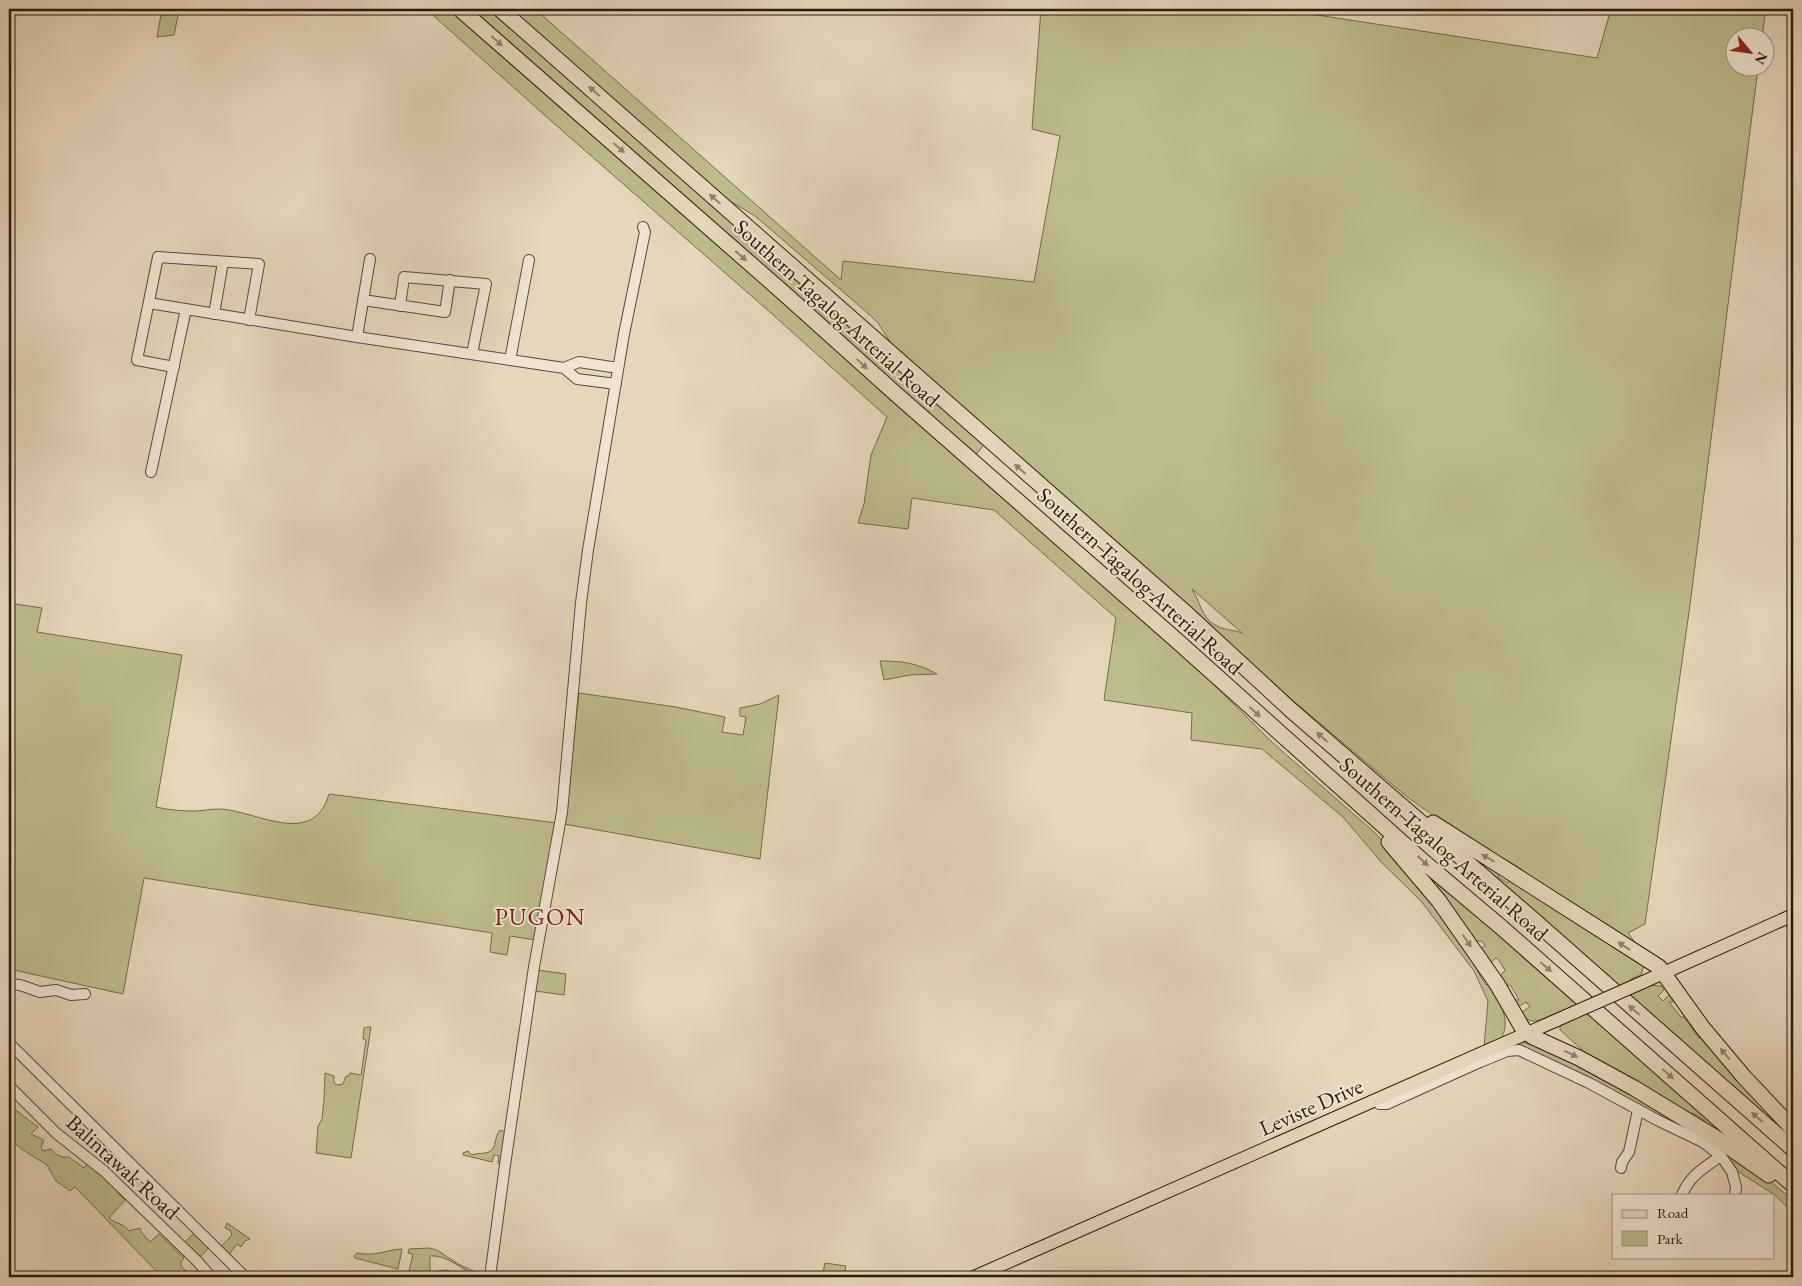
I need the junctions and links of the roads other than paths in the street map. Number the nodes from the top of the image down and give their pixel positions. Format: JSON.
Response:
{"nodes":[{"id":1,"x":460,"y":9,"type":"edge"},
{"id":2,"x":500,"y":9,"type":"edge"},
{"id":3,"x":644,"y":227,"type":"dead end"},
{"id":4,"x":370,"y":259,"type":"dead end"},
{"id":5,"x":529,"y":260,"type":"dead end"},
{"id":6,"x":223,"y":262,"type":"junction"},
{"id":7,"x":450,"y":280,"type":"junction"},
{"id":8,"x":363,"y":300,"type":"junction"},
{"id":9,"x":148,"y":303,"type":"junction"},
{"id":10,"x":400,"y":306,"type":"junction"},
{"id":11,"x":186,"y":309,"type":"junction"},
{"id":12,"x":214,"y":314,"type":"junction"},
{"id":13,"x":249,"y":320,"type":"junction"},
{"id":14,"x":357,"y":337,"type":"junction"},
{"id":15,"x":472,"y":354,"type":"junction"},
{"id":16,"x":510,"y":360,"type":"junction"},
{"id":17,"x":174,"y":368,"type":"junction"},
{"id":18,"x":564,"y":368,"type":"junction"},
{"id":19,"x":618,"y":368,"type":"junction"},
{"id":20,"x":616,"y":384,"type":"junction"},
{"id":21,"x":152,"y":472,"type":"dead end"},
{"id":22,"x":1308,"y":759,"type":"junction"},
{"id":23,"x":1352,"y":763,"type":"junction"},
{"id":24,"x":1793,"y":914,"type":"edge"},
{"id":25,"x":1664,"y":973,"type":"junction"},
{"id":26,"x":9,"y":984,"type":"edge"},
{"id":27,"x":85,"y":994,"type":"dead end"},
{"id":28,"x":1527,"y":1033,"type":"junction"},
{"id":29,"x":9,"y":1043,"type":"edge"},
{"id":30,"x":9,"y":1086,"type":"edge"},
{"id":31,"x":1376,"y":1100,"type":"junction"},
{"id":32,"x":1638,"y":1110,"type":"junction"},
{"id":33,"x":1793,"y":1129,"type":"edge"},
{"id":34,"x":1793,"y":1149,"type":"edge"},
{"id":35,"x":1721,"y":1156,"type":"junction"},
{"id":36,"x":1621,"y":1168,"type":"dead end"},
{"id":37,"x":1793,"y":1185,"type":"edge"},
{"id":38,"x":1682,"y":1194,"type":"edge"},
{"id":39,"x":1735,"y":1194,"type":"edge"},
{"id":40,"x":1793,"y":1195,"type":"edge"},
{"id":41,"x":211,"y":1277,"type":"edge"},
{"id":42,"x":245,"y":1277,"type":"edge"},
{"id":43,"x":490,"y":1277,"type":"edge"},
{"id":44,"x":974,"y":1277,"type":"edge"}],
"edges":[{"from":1,"to":22,"type":"highway","name":"Southern Tagalog Arterial Road","one_way":true},
{"from":23,"to":2,"type":"highway","name":"Southern Tagalog Arterial Road","one_way":true},
{"from":3,"to":19,"type":"street"},
{"from":4,"to":8,"type":"street"},
{"from":5,"to":16,"type":"street"},
{"from":6,"to":9,"type":"street"},
{"from":6,"to":12,"type":"street"},
{"from":6,"to":13,"type":"street"},
{"from":7,"to":10,"type":"street"},
{"from":7,"to":10,"type":"street"},
{"from":7,"to":15,"type":"street"},
{"from":8,"to":10,"type":"street"},
{"from":8,"to":14,"type":"street"},
{"from":9,"to":11,"type":"street"},
{"from":9,"to":17,"type":"street"},
{"from":11,"to":12,"type":"street"},
{"from":11,"to":17,"type":"street"},
{"from":12,"to":13,"type":"street"},
{"from":13,"to":14,"type":"street"},
{"from":14,"to":15,"type":"street"},
{"from":15,"to":16,"type":"street"},
{"from":16,"to":18,"type":"street"},
{"from":17,"to":21,"type":"street"},
{"from":18,"to":19,"type":"street"},
{"from":18,"to":20,"type":"street"},
{"from":19,"to":20,"type":"street"},
{"from":20,"to":43,"type":"street"},
{"from":22,"to":28,"type":"highway","one_way":true},
{"from":22,"to":37,"type":"highway","name":"Southern Tagalog Arterial Road","one_way":true},
{"from":25,"to":23,"type":"highway","one_way":true},
{"from":34,"to":23,"type":"highway","name":"Southern Tagalog Arterial Road","one_way":true},
{"from":24,"to":25,"type":"main road","name":"Leviste Drive"},
{"from":25,"to":28,"type":"main road","name":"Leviste Drive","bridge":true},
{"from":33,"to":25,"type":"highway","one_way":true},
{"from":26,"to":27,"type":"street"},
{"from":28,"to":31,"type":"main road","name":"Leviste Drive"},
{"from":28,"to":40,"type":"highway","one_way":true},
{"from":29,"to":42,"type":"street"},
{"from":30,"to":41,"type":"street","name":"Balintawak Road"},
{"from":31,"to":32,"type":"street"},
{"from":31,"to":44,"type":"main road","name":"Leviste Drive"},
{"from":32,"to":35,"type":"street"},
{"from":32,"to":36,"type":"street"},
{"from":35,"to":38,"type":"street"},
{"from":35,"to":39,"type":"street"}]}
